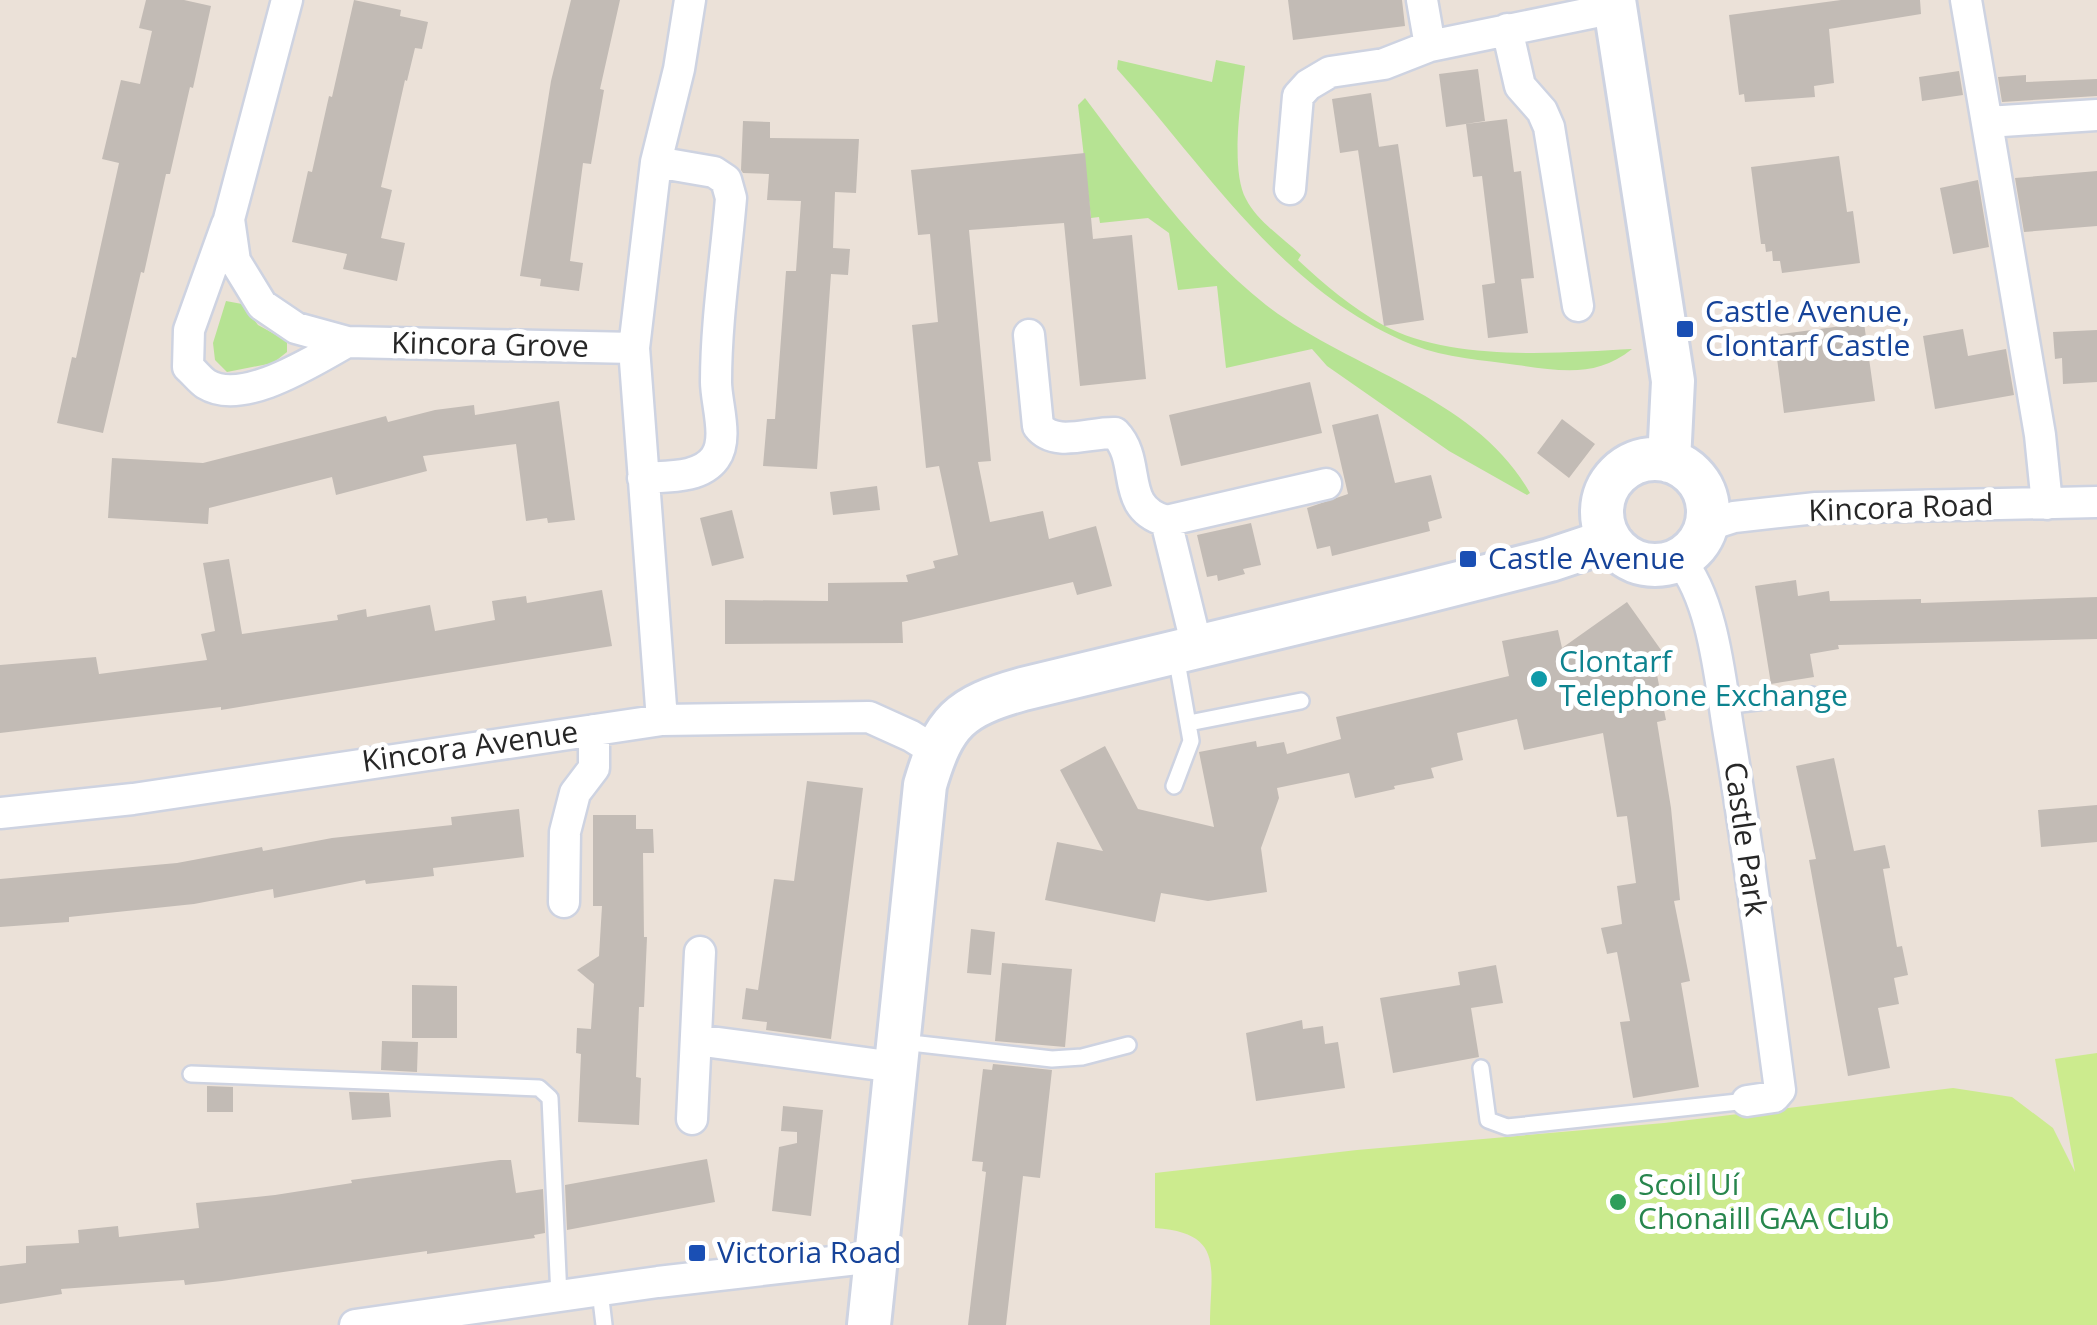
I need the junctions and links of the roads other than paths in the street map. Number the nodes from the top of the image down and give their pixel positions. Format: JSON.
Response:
{"nodes":[{"id":1,"x":287,"y":0,"type":"edge"},
{"id":2,"x":690,"y":0,"type":"edge"},
{"id":3,"x":1422,"y":0,"type":"edge"},
{"id":4,"x":1966,"y":0,"type":"edge"},
{"id":5,"x":1614,"y":4,"type":"edge"},
{"id":6,"x":1507,"y":28,"type":"junction"},
{"id":7,"x":1430,"y":46,"type":"junction"},
{"id":8,"x":2097,"y":115,"type":"edge"},
{"id":9,"x":1988,"y":122,"type":"junction"},
{"id":10,"x":656,"y":162,"type":"junction"},
{"id":11,"x":1290,"y":189,"type":"dead end"},
{"id":12,"x":229,"y":219,"type":"junction"},
{"id":13,"x":1578,"y":306,"type":"dead end"},
{"id":14,"x":1028,"y":335,"type":"dead end"},
{"id":15,"x":347,"y":342,"type":"junction"},
{"id":16,"x":634,"y":348,"type":"junction"},
{"id":17,"x":1669,"y":461,"type":"junction"},
{"id":18,"x":643,"y":478,"type":"junction"},
{"id":19,"x":1326,"y":484,"type":"dead end"},
{"id":20,"x":2097,"y":502,"type":"edge"},
{"id":21,"x":2047,"y":504,"type":"junction"},
{"id":22,"x":1166,"y":521,"type":"junction"},
{"id":23,"x":1706,"y":526,"type":"junction"},
{"id":24,"x":1610,"y":540,"type":"junction"},
{"id":25,"x":1679,"y":559,"type":"junction"},
{"id":26,"x":1186,"y":650,"type":"junction"},
{"id":27,"x":1812,"y":695,"type":"dead end"},
{"id":28,"x":1301,"y":701,"type":"dead end"},
{"id":29,"x":1724,"y":706,"type":"junction"},
{"id":30,"x":662,"y":720,"type":"junction"},
{"id":31,"x":1189,"y":723,"type":"junction"},
{"id":32,"x":594,"y":730,"type":"junction"},
{"id":33,"x":935,"y":751,"type":"junction"},
{"id":34,"x":1174,"y":786,"type":"dead end"},
{"id":35,"x":0,"y":812,"type":"edge"},
{"id":36,"x":564,"y":902,"type":"dead end"},
{"id":37,"x":700,"y":952,"type":"dead end"},
{"id":38,"x":696,"y":1040,"type":"junction"},
{"id":39,"x":1128,"y":1044,"type":"dead end"},
{"id":40,"x":897,"y":1055,"type":"junction"},
{"id":41,"x":1481,"y":1068,"type":"dead end"},
{"id":42,"x":191,"y":1074,"type":"dead end"},
{"id":43,"x":1746,"y":1101,"type":"joint"},
{"id":44,"x":692,"y":1119,"type":"dead end"},
{"id":45,"x":875,"y":1256,"type":"junction"},
{"id":46,"x":600,"y":1291,"type":"junction"},
{"id":47,"x":559,"y":1297,"type":"junction"},
{"id":48,"x":355,"y":1325,"type":"edge"},
{"id":49,"x":604,"y":1325,"type":"edge"},
{"id":50,"x":869,"y":1325,"type":"edge"}],
"edges":[{"from":1,"to":12,"type":"street","name":"Kincora Grove"},
{"from":2,"to":10,"type":"street"},
{"from":3,"to":7,"type":"street"},
{"from":4,"to":9,"type":"street"},
{"from":5,"to":6,"type":"street"},
{"from":5,"to":17,"type":"street"},
{"from":6,"to":7,"type":"street"},
{"from":6,"to":13,"type":"street"},
{"from":7,"to":11,"type":"street"},
{"from":8,"to":9,"type":"street"},
{"from":9,"to":21,"type":"street"},
{"from":10,"to":16,"type":"street"},
{"from":10,"to":18,"type":"street"},
{"from":12,"to":15,"type":"street","name":"Kincora Grove"},
{"from":12,"to":15,"type":"street","name":"Kincora Grove"},
{"from":14,"to":22,"type":"street"},
{"from":15,"to":16,"type":"street","name":"Kincora Grove"},
{"from":16,"to":18,"type":"street"},
{"from":17,"to":23,"type":"street"},
{"from":17,"to":24,"type":"street"},
{"from":18,"to":30,"type":"street"},
{"from":19,"to":22,"type":"street"},
{"from":20,"to":21,"type":"street","name":"Kincora Road"},
{"from":21,"to":23,"type":"street","name":"Kincora Road"},
{"from":22,"to":26,"type":"street"},
{"from":23,"to":25,"type":"street"},
{"from":24,"to":25,"type":"street"},
{"from":24,"to":26,"type":"street"},
{"from":25,"to":29,"type":"street","name":"Castle Park"},
{"from":26,"to":31,"type":"lane"},
{"from":26,"to":33,"type":"street"},
{"from":27,"to":29,"type":"lane"},
{"from":28,"to":31,"type":"lane"},
{"from":29,"to":43,"type":"street","name":"Castle Park"},
{"from":30,"to":32,"type":"street","name":"Kincora Avenue"},
{"from":30,"to":33,"type":"street","name":"Kincora Avenue"},
{"from":31,"to":34,"type":"lane"},
{"from":32,"to":35,"type":"street","name":"Kincora Avenue"},
{"from":32,"to":36,"type":"street"},
{"from":33,"to":40,"type":"street"},
{"from":37,"to":38,"type":"street"},
{"from":38,"to":40,"type":"street"},
{"from":38,"to":44,"type":"street"},
{"from":39,"to":40,"type":"lane"},
{"from":40,"to":45,"type":"street"},
{"from":41,"to":43,"type":"lane"},
{"from":42,"to":47,"type":"lane"},
{"from":45,"to":46,"type":"street"},
{"from":45,"to":50,"type":"street"},
{"from":46,"to":47,"type":"street"},
{"from":46,"to":49,"type":"lane"},
{"from":47,"to":48,"type":"street"}]}
